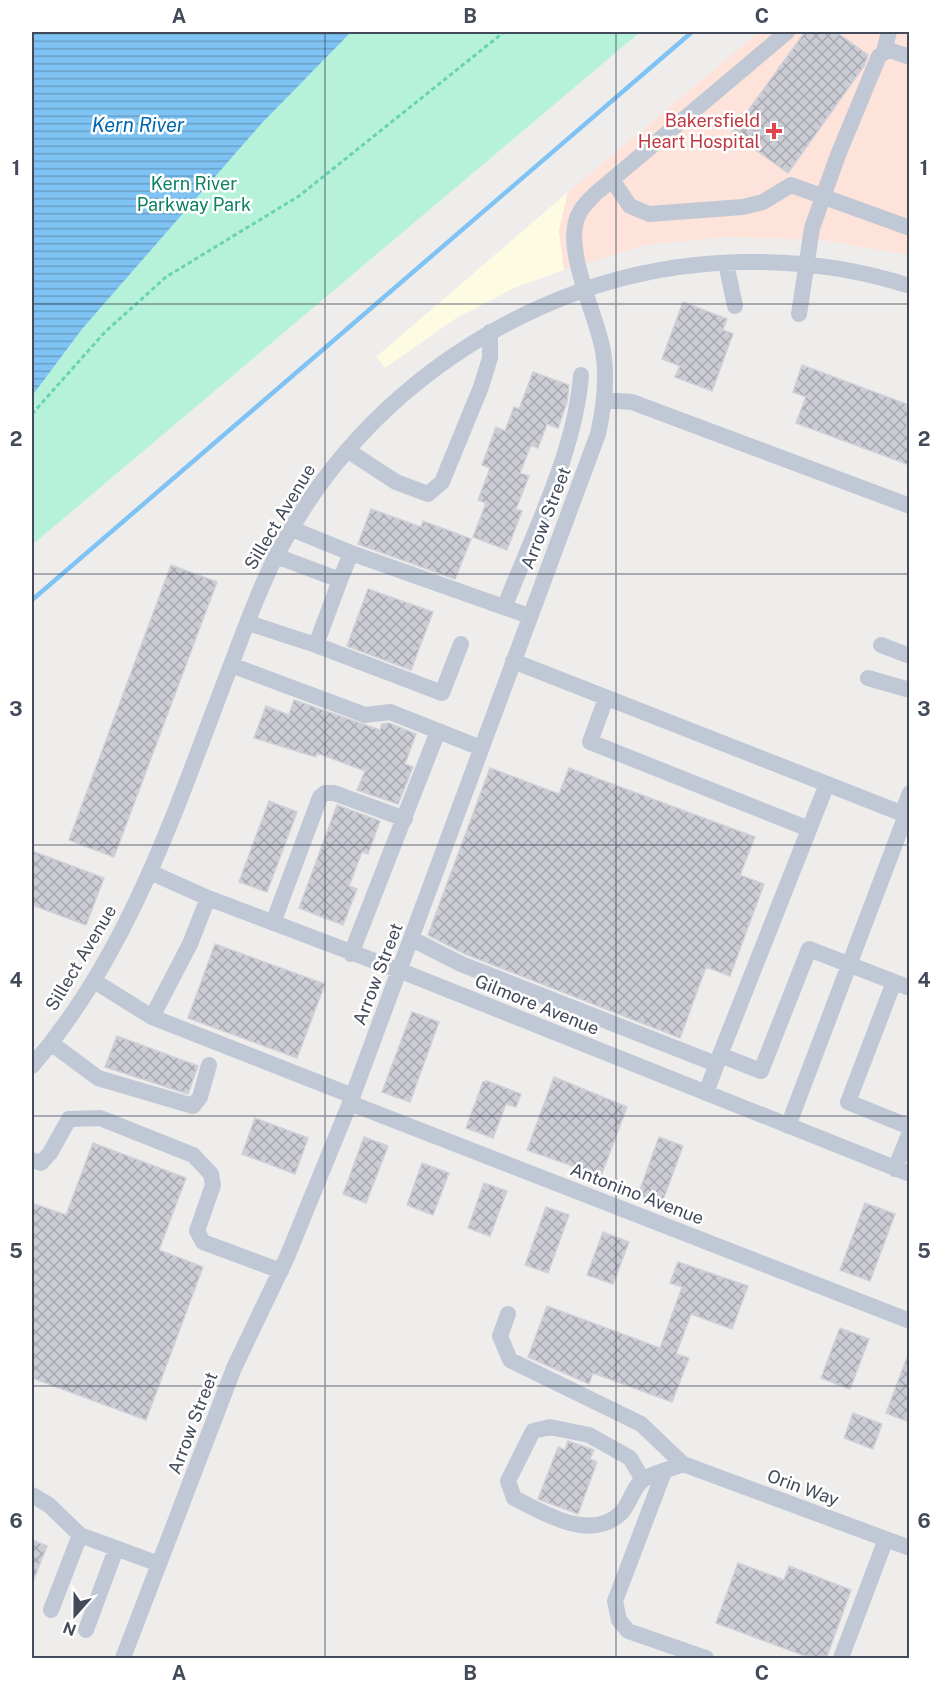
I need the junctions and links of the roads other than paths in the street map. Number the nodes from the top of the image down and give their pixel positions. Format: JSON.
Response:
{"nodes":[{"id":1,"x":787,"y":32,"type":"edge"},
{"id":2,"x":889,"y":32,"type":"edge"},
{"id":3,"x":884,"y":51,"type":"junction"},
{"id":4,"x":909,"y":57,"type":"edge"},
{"id":5,"x":612,"y":180,"type":"junction"},
{"id":6,"x":824,"y":196,"type":"junction"},
{"id":7,"x":909,"y":228,"type":"edge"},
{"id":8,"x":726,"y":263,"type":"junction"},
{"id":9,"x":805,"y":265,"type":"junction"},
{"id":10,"x":909,"y":268,"type":"edge"},
{"id":11,"x":906,"y":285,"type":"edge"},
{"id":12,"x":586,"y":289,"type":"junction"},
{"id":13,"x":735,"y":306,"type":"dead end"},
{"id":14,"x":799,"y":314,"type":"dead end"},
{"id":15,"x":490,"y":332,"type":"junction"},
{"id":16,"x":581,"y":375,"type":"dead end"},
{"id":17,"x":604,"y":400,"type":"junction"},
{"id":18,"x":347,"y":450,"type":"junction"},
{"id":19,"x":909,"y":506,"type":"edge"},
{"id":20,"x":292,"y":529,"type":"junction"},
{"id":21,"x":351,"y":553,"type":"junction"},
{"id":22,"x":276,"y":556,"type":"junction"},
{"id":23,"x":340,"y":580,"type":"junction"},
{"id":24,"x":505,"y":606,"type":"junction"},
{"id":25,"x":529,"y":616,"type":"junction"},
{"id":26,"x":248,"y":623,"type":"junction"},
{"id":27,"x":316,"y":645,"type":"junction"},
{"id":28,"x":462,"y":645,"type":"dead end"},
{"id":29,"x":881,"y":645,"type":"dead end"},
{"id":30,"x":909,"y":656,"type":"edge"},
{"id":31,"x":513,"y":661,"type":"junction"},
{"id":32,"x":231,"y":665,"type":"junction"},
{"id":33,"x":868,"y":678,"type":"dead end"},
{"id":34,"x":909,"y":690,"type":"edge"},
{"id":35,"x":606,"y":698,"type":"junction"},
{"id":36,"x":438,"y":731,"type":"junction"},
{"id":37,"x":481,"y":748,"type":"junction"},
{"id":38,"x":827,"y":784,"type":"junction"},
{"id":39,"x":909,"y":792,"type":"edge"},
{"id":40,"x":906,"y":815,"type":"edge"},
{"id":41,"x":405,"y":819,"type":"junction"},
{"id":42,"x":809,"y":829,"type":"junction"},
{"id":43,"x":150,"y":872,"type":"junction"},
{"id":44,"x":208,"y":898,"type":"junction"},
{"id":45,"x":273,"y":923,"type":"junction"},
{"id":46,"x":412,"y":939,"type":"junction"},
{"id":47,"x":351,"y":954,"type":"junction"},
{"id":48,"x":849,"y":964,"type":"junction"},
{"id":49,"x":401,"y":971,"type":"junction"},
{"id":50,"x":94,"y":981,"type":"junction"},
{"id":51,"x":902,"y":985,"type":"edge"},
{"id":52,"x":152,"y":1017,"type":"junction"},
{"id":53,"x":51,"y":1043,"type":"junction"},
{"id":54,"x":718,"y":1059,"type":"junction"},
{"id":55,"x":209,"y":1065,"type":"dead end"},
{"id":56,"x":32,"y":1066,"type":"edge"},
{"id":57,"x":706,"y":1093,"type":"junction"},
{"id":58,"x":352,"y":1100,"type":"junction"},
{"id":59,"x":788,"y":1126,"type":"junction"},
{"id":60,"x":909,"y":1127,"type":"edge"},
{"id":61,"x":909,"y":1132,"type":"edge"},
{"id":62,"x":32,"y":1160,"type":"edge"},
{"id":63,"x":902,"y":1172,"type":"edge"},
{"id":64,"x":281,"y":1271,"type":"junction"},
{"id":65,"x":508,"y":1314,"type":"dead end"},
{"id":66,"x":909,"y":1321,"type":"edge"},
{"id":67,"x":683,"y":1464,"type":"junction"},
{"id":68,"x":664,"y":1472,"type":"junction"},
{"id":69,"x":643,"y":1480,"type":"junction"},
{"id":70,"x":32,"y":1495,"type":"edge"},
{"id":71,"x":80,"y":1535,"type":"junction"},
{"id":72,"x":886,"y":1539,"type":"junction"},
{"id":73,"x":909,"y":1548,"type":"edge"},
{"id":74,"x":116,"y":1549,"type":"junction"},
{"id":75,"x":159,"y":1564,"type":"junction"},
{"id":76,"x":51,"y":1610,"type":"dead end"},
{"id":77,"x":86,"y":1630,"type":"dead end"},
{"id":78,"x":123,"y":1659,"type":"edge"},
{"id":79,"x":706,"y":1659,"type":"edge"},
{"id":80,"x":841,"y":1659,"type":"edge"}],
"edges":[{"from":1,"to":5,"type":"street","name":"Arrow Street"},
{"from":2,"to":3,"type":"street"},
{"from":3,"to":4,"type":"street"},
{"from":3,"to":6,"type":"street"},
{"from":5,"to":6,"type":"street"},
{"from":5,"to":12,"type":"street","name":"Arrow Street"},
{"from":6,"to":7,"type":"street"},
{"from":6,"to":9,"type":"street"},
{"from":8,"to":9,"type":"street","name":"Sillect Avenue"},
{"from":8,"to":12,"type":"street","name":"Sillect Avenue"},
{"from":8,"to":13,"type":"street"},
{"from":9,"to":11,"type":"street","name":"Sillect Avenue"},
{"from":9,"to":14,"type":"street"},
{"from":10,"to":11,"type":"street"},
{"from":12,"to":15,"type":"street","name":"Sillect Avenue"},
{"from":12,"to":17,"type":"street","name":"Arrow Street"},
{"from":15,"to":18,"type":"street","name":"Sillect Avenue"},
{"from":15,"to":18,"type":"street"},
{"from":16,"to":24,"type":"street"},
{"from":17,"to":19,"type":"street"},
{"from":17,"to":25,"type":"street","name":"Arrow Street"},
{"from":18,"to":20,"type":"street","name":"Sillect Avenue"},
{"from":20,"to":21,"type":"street"},
{"from":20,"to":22,"type":"street","name":"Sillect Avenue"},
{"from":21,"to":23,"type":"street"},
{"from":21,"to":24,"type":"street"},
{"from":22,"to":23,"type":"street"},
{"from":22,"to":26,"type":"street","name":"Sillect Avenue"},
{"from":23,"to":27,"type":"street"},
{"from":24,"to":25,"type":"street"},
{"from":25,"to":31,"type":"street","name":"Arrow Street"},
{"from":26,"to":27,"type":"street"},
{"from":26,"to":32,"type":"street","name":"Sillect Avenue"},
{"from":27,"to":28,"type":"street"},
{"from":29,"to":30,"type":"street"},
{"from":31,"to":35,"type":"street"},
{"from":31,"to":37,"type":"street","name":"Arrow Street"},
{"from":32,"to":36,"type":"street"},
{"from":32,"to":43,"type":"street","name":"Sillect Avenue"},
{"from":33,"to":34,"type":"street"},
{"from":35,"to":38,"type":"street"},
{"from":35,"to":42,"type":"street"},
{"from":36,"to":37,"type":"street"},
{"from":36,"to":41,"type":"street"},
{"from":37,"to":46,"type":"street","name":"Arrow Street"},
{"from":38,"to":40,"type":"street"},
{"from":38,"to":42,"type":"street"},
{"from":39,"to":40,"type":"street"},
{"from":40,"to":48,"type":"street"},
{"from":41,"to":45,"type":"street"},
{"from":41,"to":47,"type":"street"},
{"from":42,"to":54,"type":"street"},
{"from":43,"to":44,"type":"street","name":"Gilmore Avenue"},
{"from":43,"to":50,"type":"street","name":"Sillect Avenue"},
{"from":44,"to":45,"type":"street","name":"Gilmore Avenue"},
{"from":44,"to":52,"type":"street"},
{"from":45,"to":47,"type":"street","name":"Gilmore Avenue"},
{"from":46,"to":49,"type":"street","name":"Arrow Street"},
{"from":46,"to":54,"type":"street"},
{"from":47,"to":49,"type":"street","name":"Gilmore Avenue"},
{"from":48,"to":51,"type":"street"},
{"from":48,"to":54,"type":"street"},
{"from":48,"to":59,"type":"street"},
{"from":49,"to":57,"type":"street","name":"Gilmore Avenue"},
{"from":49,"to":58,"type":"street","name":"Arrow Street"},
{"from":50,"to":52,"type":"street","name":"Antonino Avenue"},
{"from":50,"to":53,"type":"street","name":"Sillect Avenue"},
{"from":51,"to":60,"type":"street"},
{"from":52,"to":58,"type":"street","name":"Antonino Avenue"},
{"from":53,"to":55,"type":"street"},
{"from":53,"to":56,"type":"street","name":"Sillect Avenue"},
{"from":54,"to":57,"type":"street"},
{"from":57,"to":59,"type":"street","name":"Gilmore Avenue"},
{"from":58,"to":64,"type":"street","name":"Arrow Street"},
{"from":58,"to":66,"type":"street","name":"Antonino Avenue"},
{"from":59,"to":63,"type":"street","name":"Gilmore Avenue"},
{"from":61,"to":63,"type":"street"},
{"from":62,"to":64,"type":"street"},
{"from":64,"to":75,"type":"street","name":"Arrow Street"},
{"from":65,"to":67,"type":"street"},
{"from":67,"to":68,"type":"street"},
{"from":67,"to":72,"type":"street","name":"Orin Way"},
{"from":68,"to":69,"type":"street"},
{"from":68,"to":79,"type":"street"},
{"from":69,"to":69,"type":"street"},
{"from":70,"to":71,"type":"street"},
{"from":71,"to":74,"type":"street"},
{"from":71,"to":76,"type":"street"},
{"from":72,"to":73,"type":"street","name":"Orin Way"},
{"from":72,"to":80,"type":"street"},
{"from":74,"to":75,"type":"street"},
{"from":74,"to":77,"type":"street"},
{"from":75,"to":78,"type":"street","name":"Arrow Street"}]}
